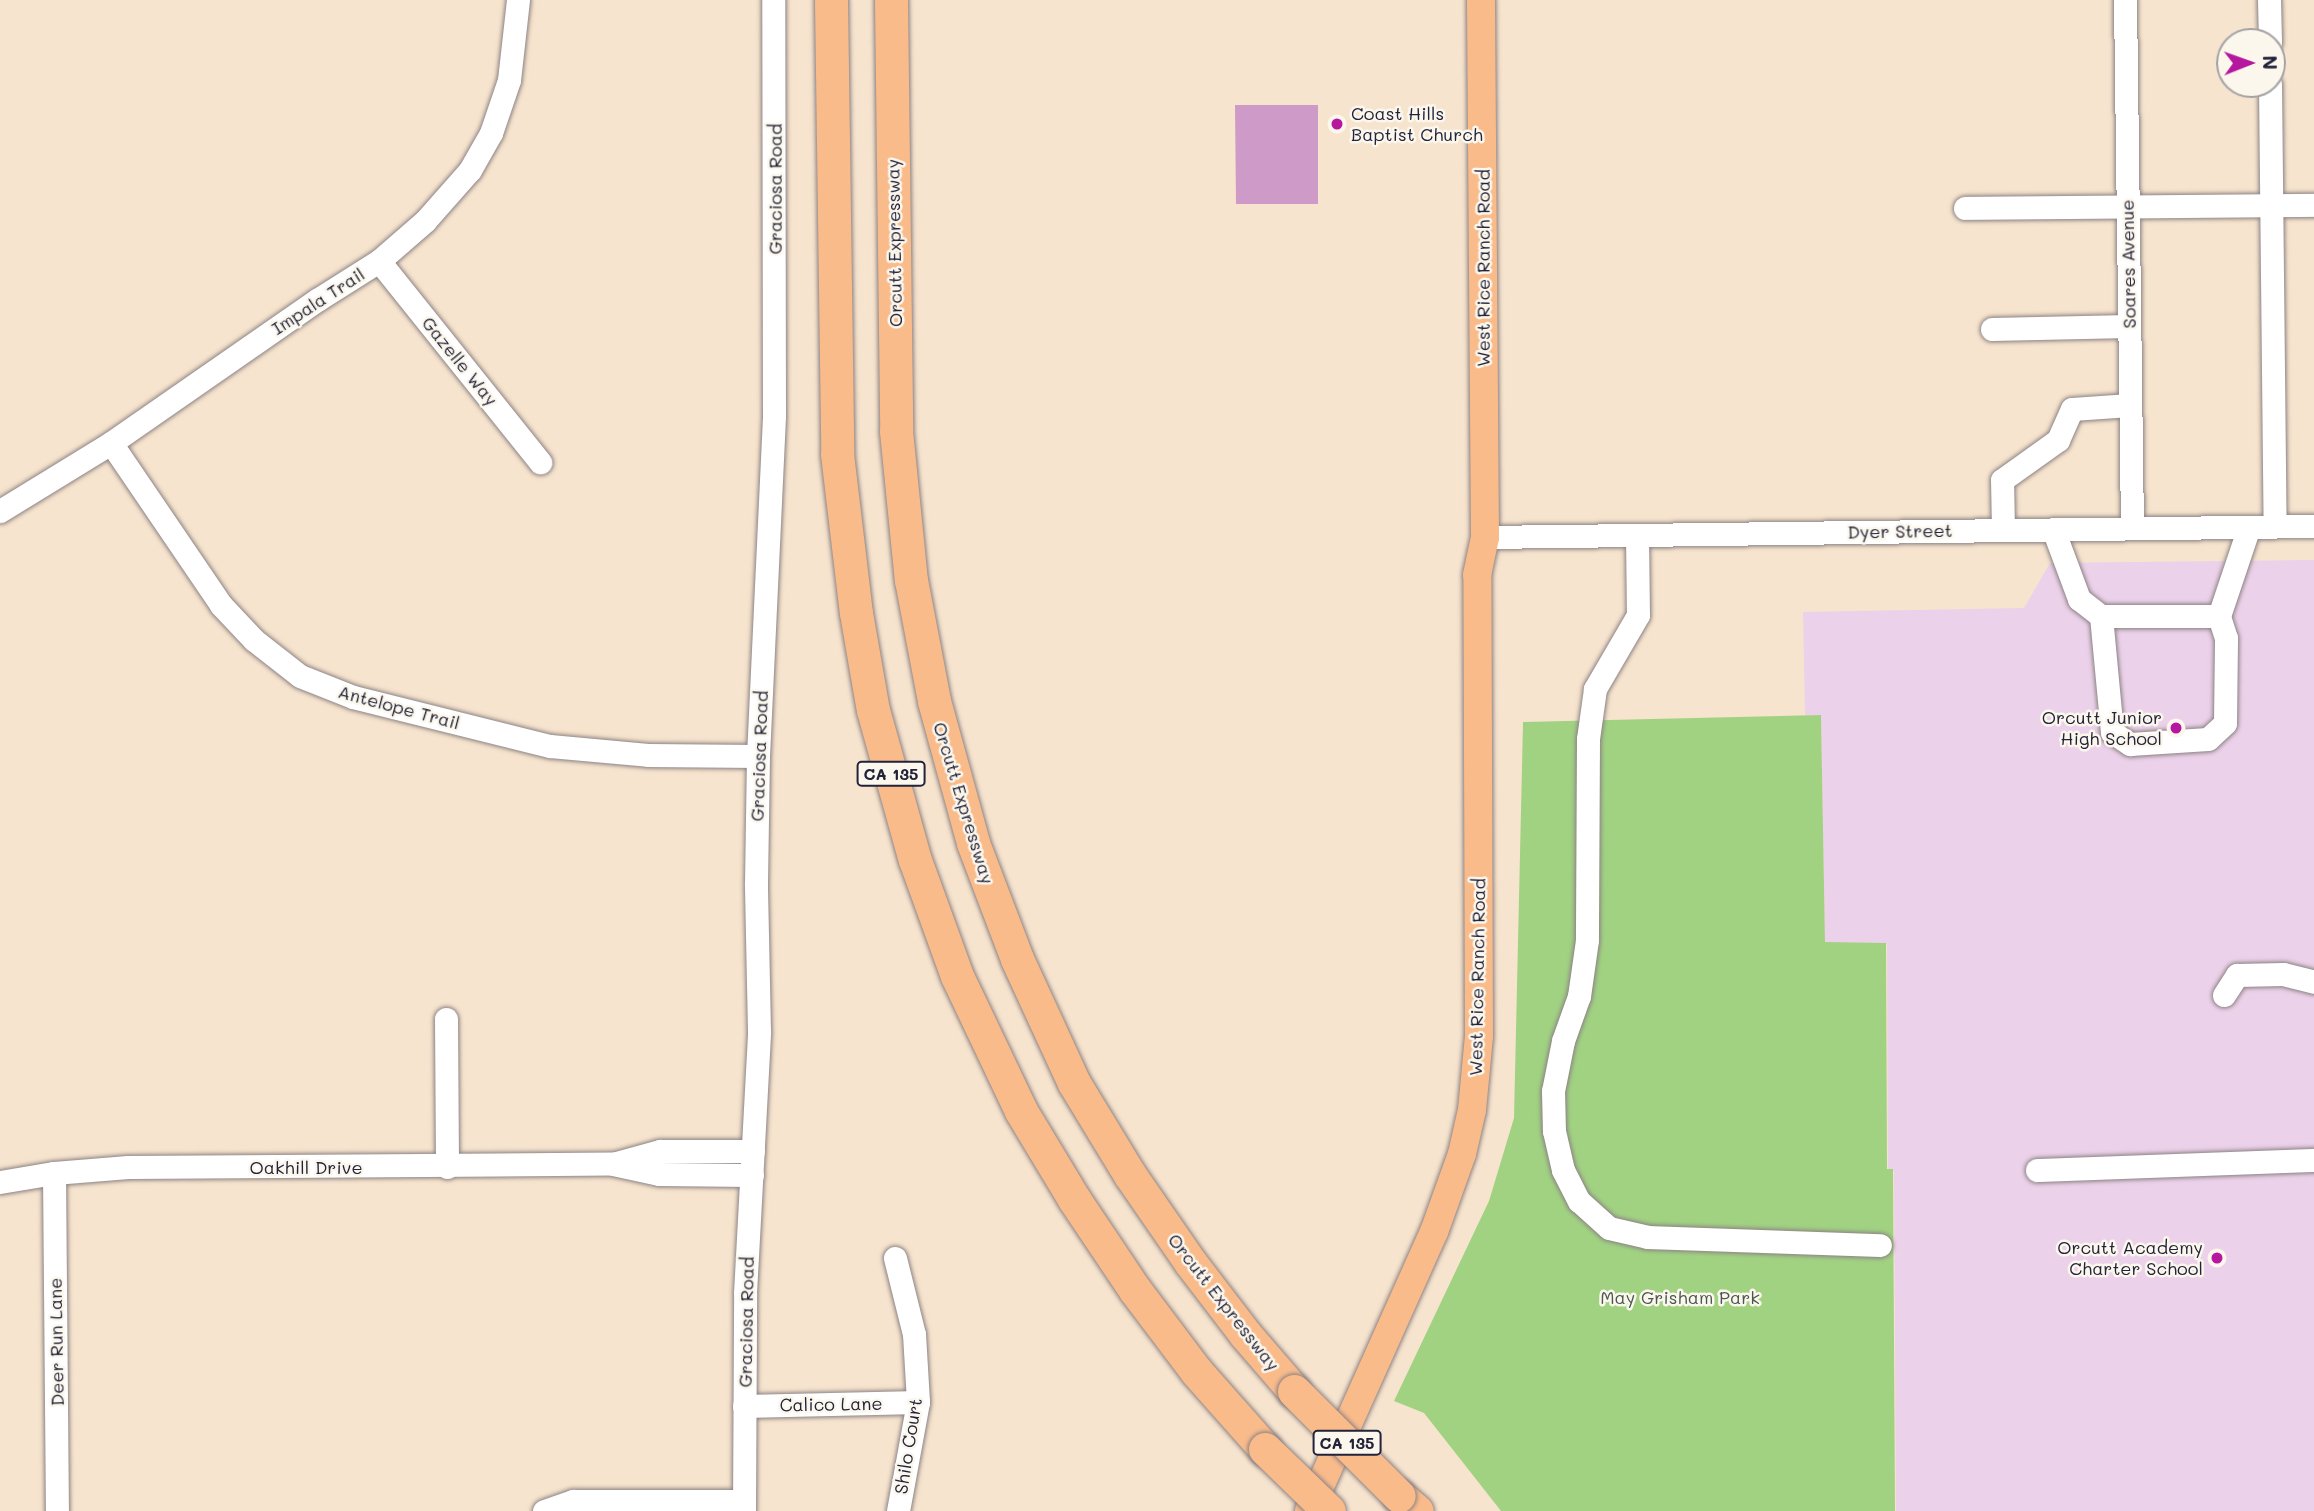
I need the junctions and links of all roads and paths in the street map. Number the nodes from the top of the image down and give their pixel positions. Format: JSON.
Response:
{"nodes":[{"id":1,"x":518,"y":0,"type":"edge"},
{"id":2,"x":774,"y":0,"type":"edge"},
{"id":3,"x":831,"y":0,"type":"edge"},
{"id":4,"x":891,"y":0,"type":"edge"},
{"id":5,"x":1482,"y":0,"type":"edge"},
{"id":6,"x":2124,"y":0,"type":"edge"},
{"id":7,"x":2269,"y":0,"type":"edge"},
{"id":8,"x":2270,"y":28,"type":"edge"},
{"id":9,"x":2270,"y":98,"type":"edge"},
{"id":10,"x":2272,"y":205,"type":"junction"},
{"id":11,"x":2314,"y":205,"type":"edge"},
{"id":12,"x":2127,"y":206,"type":"junction"},
{"id":13,"x":1965,"y":208,"type":"dead end"},
{"id":14,"x":379,"y":261,"type":"junction"},
{"id":15,"x":2129,"y":326,"type":"junction"},
{"id":16,"x":1992,"y":330,"type":"dead end"},
{"id":17,"x":2130,"y":405,"type":"junction"},
{"id":18,"x":111,"y":443,"type":"junction"},
{"id":19,"x":540,"y":462,"type":"dead end"},
{"id":20,"x":0,"y":511,"type":"edge"},
{"id":21,"x":2275,"y":526,"type":"junction"},
{"id":22,"x":2314,"y":526,"type":"edge"},
{"id":23,"x":2249,"y":527,"type":"junction"},
{"id":24,"x":2132,"y":528,"type":"junction"},
{"id":25,"x":2053,"y":529,"type":"junction"},
{"id":26,"x":2003,"y":530,"type":"junction"},
{"id":27,"x":1637,"y":535,"type":"junction"},
{"id":28,"x":1485,"y":537,"type":"junction"},
{"id":29,"x":2101,"y":616,"type":"junction"},
{"id":30,"x":2219,"y":616,"type":"junction"},
{"id":31,"x":758,"y":757,"type":"junction"},
{"id":32,"x":2314,"y":982,"type":"edge"},
{"id":33,"x":2224,"y":995,"type":"dead end"},
{"id":34,"x":446,"y":1019,"type":"dead end"},
{"id":35,"x":753,"y":1151,"type":"junction"},
{"id":36,"x":2314,"y":1160,"type":"edge"},
{"id":37,"x":613,"y":1164,"type":"junction"},
{"id":38,"x":447,"y":1167,"type":"junction"},
{"id":39,"x":2037,"y":1170,"type":"dead end"},
{"id":40,"x":54,"y":1173,"type":"junction"},
{"id":41,"x":752,"y":1175,"type":"junction"},
{"id":42,"x":0,"y":1182,"type":"edge"},
{"id":43,"x":1880,"y":1245,"type":"dead end"},
{"id":44,"x":895,"y":1258,"type":"dead end"},
{"id":45,"x":918,"y":1402,"type":"junction"},
{"id":46,"x":744,"y":1406,"type":"junction"},
{"id":47,"x":1408,"y":1503,"type":"edge"},
{"id":48,"x":743,"y":1506,"type":"edge"},
{"id":49,"x":57,"y":1511,"type":"edge"},
{"id":50,"x":544,"y":1511,"type":"edge"},
{"id":51,"x":898,"y":1511,"type":"edge"},
{"id":52,"x":1308,"y":1511,"type":"edge"},
{"id":53,"x":1328,"y":1511,"type":"edge"}],
"edges":[{"from":1,"to":14,"type":"street","name":"Impala Trail"},
{"from":2,"to":31,"type":"street","name":"Graciosa Road"},
{"from":3,"to":53,"type":"highway","number":"CA 135","bridge":true},
{"from":4,"to":47,"type":"highway","name":"Orcutt Expressway","number":"CA 135","bridge":true},
{"from":5,"to":28,"type":"main road","name":"West Rice Ranch Road"},
{"from":6,"to":12,"type":"street","name":"Soares Avenue"},
{"from":7,"to":8,"type":"street"},
{"from":9,"to":10,"type":"street"},
{"from":10,"to":11,"type":"street"},
{"from":10,"to":12,"type":"street"},
{"from":10,"to":21,"type":"street"},
{"from":12,"to":13,"type":"street"},
{"from":12,"to":15,"type":"street","name":"Soares Avenue"},
{"from":14,"to":18,"type":"street","name":"Impala Trail"},
{"from":14,"to":19,"type":"street","name":"Gazelle Way"},
{"from":15,"to":16,"type":"street"},
{"from":15,"to":17,"type":"street","name":"Soares Avenue"},
{"from":17,"to":24,"type":"street","name":"Soares Avenue"},
{"from":17,"to":26,"type":"street"},
{"from":18,"to":20,"type":"street","name":"Impala Trail"},
{"from":18,"to":31,"type":"street","name":"Antelope Trail"},
{"from":21,"to":22,"type":"street","name":"Dyer Street"},
{"from":21,"to":23,"type":"street","name":"Dyer Street"},
{"from":23,"to":24,"type":"street","name":"Dyer Street"},
{"from":23,"to":30,"type":"street"},
{"from":24,"to":25,"type":"street","name":"Dyer Street"},
{"from":25,"to":26,"type":"street","name":"Dyer Street"},
{"from":25,"to":29,"type":"street"},
{"from":26,"to":27,"type":"street","name":"Dyer Street"},
{"from":27,"to":28,"type":"street","name":"Dyer Street"},
{"from":27,"to":43,"type":"street"},
{"from":28,"to":52,"type":"main road","name":"West Rice Ranch Road"},
{"from":28,"to":53,"type":"main road","name":"West Rice Ranch Road"},
{"from":29,"to":30,"type":"street"},
{"from":29,"to":30,"type":"street"},
{"from":31,"to":35,"type":"street","name":"Graciosa Road"},
{"from":32,"to":33,"type":"street"},
{"from":34,"to":38,"type":"street"},
{"from":35,"to":37,"type":"street","name":"Oakhill Drive"},
{"from":35,"to":41,"type":"street","name":"Graciosa Road"},
{"from":36,"to":39,"type":"street"},
{"from":37,"to":38,"type":"street","name":"Oakhill Drive"},
{"from":37,"to":41,"type":"street","name":"Oakhill Drive"},
{"from":38,"to":40,"type":"street","name":"Oakhill Drive"},
{"from":40,"to":42,"type":"street","name":"Oakhill Drive"},
{"from":40,"to":49,"type":"street","name":"Deer Run Lane"},
{"from":41,"to":46,"type":"street","name":"Graciosa Road"},
{"from":44,"to":45,"type":"street","name":"Shilo Court"},
{"from":45,"to":46,"type":"street","name":"Calico Lane"},
{"from":45,"to":51,"type":"street","name":"Shilo Court"},
{"from":46,"to":48,"type":"street","name":"Graciosa Road"},
{"from":48,"to":50,"type":"street"}]}
